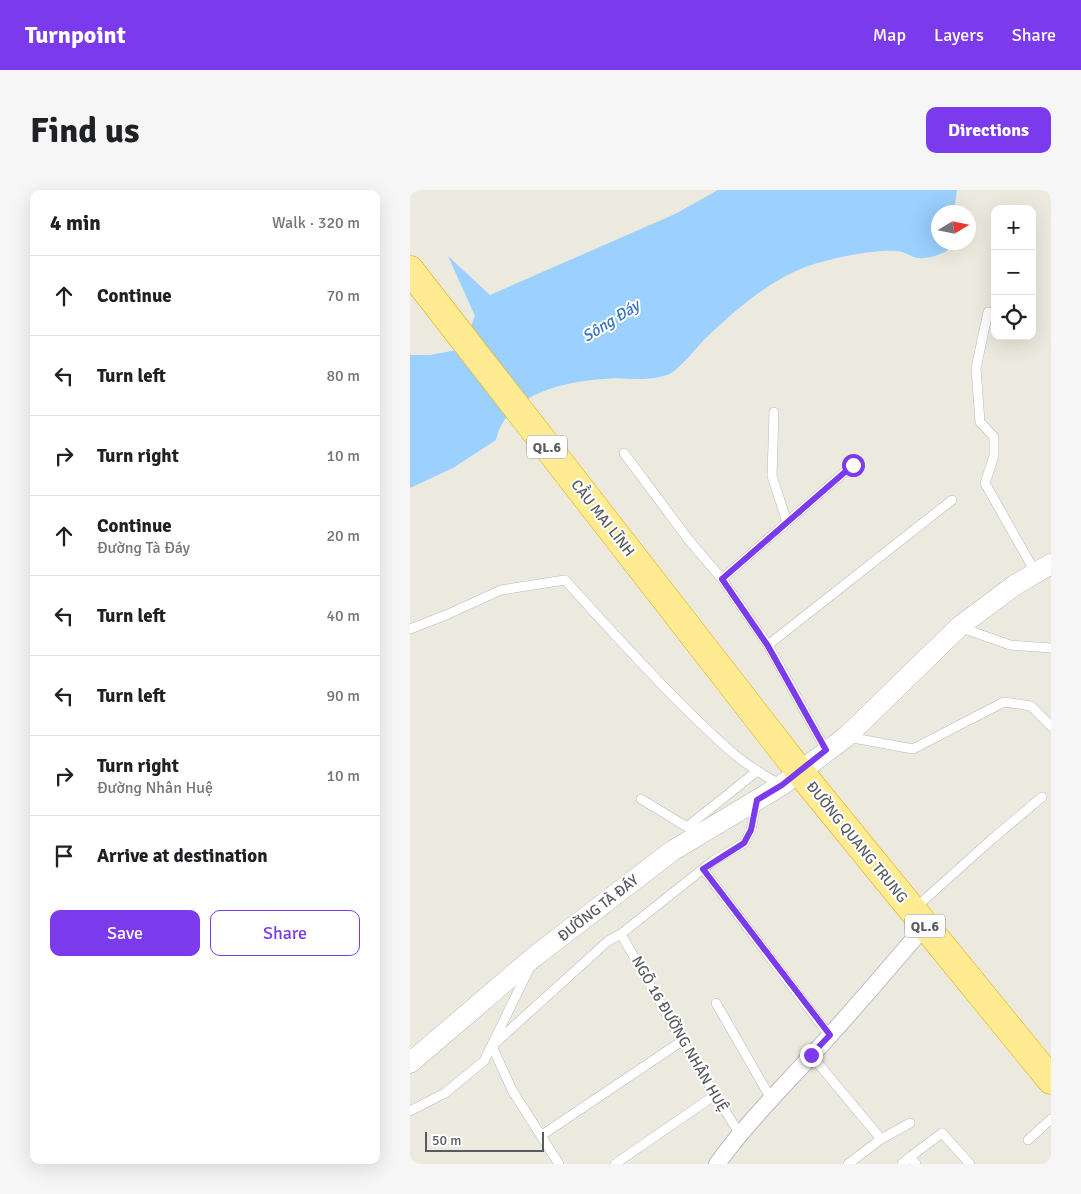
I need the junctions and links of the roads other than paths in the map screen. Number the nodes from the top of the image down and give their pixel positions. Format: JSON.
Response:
{"nodes":[{"id":1,"x":410,"y":270,"type":"edge"},
{"id":2,"x":988,"y":312,"type":"dead end"},
{"id":3,"x":774,"y":412,"type":"dead end"},
{"id":4,"x":624,"y":453,"type":"dead end"},
{"id":5,"x":853,"y":465,"type":"dead end"},
{"id":6,"x":952,"y":500,"type":"dead end"},
{"id":7,"x":787,"y":522,"type":"junction"},
{"id":8,"x":1043,"y":568,"type":"edge"},
{"id":9,"x":722,"y":579,"type":"junction"},
{"id":10,"x":685,"y":624,"type":"joint"},
{"id":11,"x":959,"y":627,"type":"junction"},
{"id":12,"x":410,"y":629,"type":"edge"},
{"id":13,"x":768,"y":646,"type":"junction"},
{"id":14,"x":1051,"y":648,"type":"edge"},
{"id":15,"x":1051,"y":726,"type":"edge"},
{"id":16,"x":846,"y":737,"type":"junction"},
{"id":17,"x":826,"y":750,"type":"junction"},
{"id":18,"x":756,"y":772,"type":"junction"},
{"id":19,"x":791,"y":778,"type":"junction"},
{"id":20,"x":1042,"y":797,"type":"dead end"},
{"id":21,"x":641,"y":799,"type":"dead end"},
{"id":22,"x":757,"y":800,"type":"junction"},
{"id":23,"x":703,"y":869,"type":"junction"},
{"id":24,"x":919,"y":918,"type":"junction"},
{"id":25,"x":621,"y":934,"type":"junction"},
{"id":26,"x":534,"y":957,"type":"junction"},
{"id":27,"x":716,"y":1003,"type":"dead end"},
{"id":28,"x":830,"y":1035,"type":"junction"},
{"id":29,"x":682,"y":1041,"type":"junction"},
{"id":30,"x":492,"y":1046,"type":"junction"},
{"id":31,"x":811,"y":1055,"type":"junction"},
{"id":32,"x":410,"y":1062,"type":"edge"},
{"id":33,"x":1051,"y":1080,"type":"edge"},
{"id":34,"x":715,"y":1096,"type":"junction"},
{"id":35,"x":770,"y":1097,"type":"junction"},
{"id":36,"x":410,"y":1111,"type":"edge"},
{"id":37,"x":1051,"y":1119,"type":"edge"},
{"id":38,"x":910,"y":1123,"type":"dead end"},
{"id":39,"x":739,"y":1133,"type":"junction"},
{"id":40,"x":542,"y":1135,"type":"junction"},
{"id":41,"x":881,"y":1139,"type":"junction"},
{"id":42,"x":1028,"y":1140,"type":"dead end"},
{"id":43,"x":913,"y":1161,"type":"edge"},
{"id":44,"x":559,"y":1164,"type":"edge"},
{"id":45,"x":615,"y":1164,"type":"edge"},
{"id":46,"x":717,"y":1164,"type":"edge"},
{"id":47,"x":848,"y":1164,"type":"edge"},
{"id":48,"x":902,"y":1164,"type":"edge"},
{"id":49,"x":970,"y":1164,"type":"edge"}],
"edges":[{"from":1,"to":10,"type":"highway","name":"CẦU MAI LĨNH","number":"QL.6"},
{"from":2,"to":8,"type":"lane"},
{"from":3,"to":7,"type":"lane"},
{"from":4,"to":9,"type":"lane"},
{"from":5,"to":7,"type":"lane"},
{"from":6,"to":13,"type":"lane"},
{"from":7,"to":9,"type":"lane"},
{"from":8,"to":11,"type":"street","name":"ĐƯỜNG TÀ ĐÁY"},
{"from":9,"to":13,"type":"lane"},
{"from":10,"to":19,"type":"highway","name":"ĐƯỜNG QUANG TRUNG","number":"QL.6"},
{"from":11,"to":14,"type":"lane"},
{"from":11,"to":16,"type":"street","name":"ĐƯỜNG TÀ ĐÁY"},
{"from":12,"to":18,"type":"lane"},
{"from":13,"to":17,"type":"lane"},
{"from":15,"to":16,"type":"lane"},
{"from":16,"to":17,"type":"street","name":"ĐƯỜNG TÀ ĐÁY"},
{"from":17,"to":19,"type":"street","name":"ĐƯỜNG TÀ ĐÁY"},
{"from":18,"to":19,"type":"lane"},
{"from":18,"to":21,"type":"lane"},
{"from":19,"to":22,"type":"street","name":"ĐƯỜNG TÀ ĐÁY"},
{"from":19,"to":24,"type":"highway","name":"ĐƯỜNG QUANG TRUNG","number":"QL.6"},
{"from":20,"to":24,"type":"lane"},
{"from":22,"to":23,"type":"lane"},
{"from":22,"to":26,"type":"street","name":"ĐƯỜNG TÀ ĐÁY"},
{"from":23,"to":25,"type":"lane"},
{"from":23,"to":28,"type":"lane"},
{"from":24,"to":28,"type":"street"},
{"from":24,"to":33,"type":"highway","name":"ĐƯỜNG QUANG TRUNG","number":"QL.6"},
{"from":25,"to":29,"type":"lane","name":"NGÕ 16 ĐƯỜNG NHÂN HUỆ"},
{"from":25,"to":30,"type":"lane"},
{"from":26,"to":30,"type":"lane"},
{"from":26,"to":32,"type":"street","name":"ĐƯỜNG TÀ ĐÁY"},
{"from":27,"to":35,"type":"lane"},
{"from":28,"to":31,"type":"street"},
{"from":29,"to":34,"type":"lane","name":"NGÕ 16 ĐƯỜNG NHÂN HUỆ"},
{"from":29,"to":40,"type":"lane"},
{"from":30,"to":36,"type":"lane"},
{"from":30,"to":40,"type":"lane"},
{"from":31,"to":35,"type":"street"},
{"from":31,"to":41,"type":"lane"},
{"from":34,"to":39,"type":"lane","name":"NGÕ 16 ĐƯỜNG NHÂN HUỆ"},
{"from":34,"to":45,"type":"lane"},
{"from":35,"to":39,"type":"street"},
{"from":37,"to":42,"type":"lane"},
{"from":38,"to":41,"type":"lane"},
{"from":39,"to":46,"type":"street"},
{"from":40,"to":44,"type":"lane"},
{"from":41,"to":47,"type":"lane"},
{"from":43,"to":48,"type":"lane"},
{"from":43,"to":49,"type":"lane"}]}
